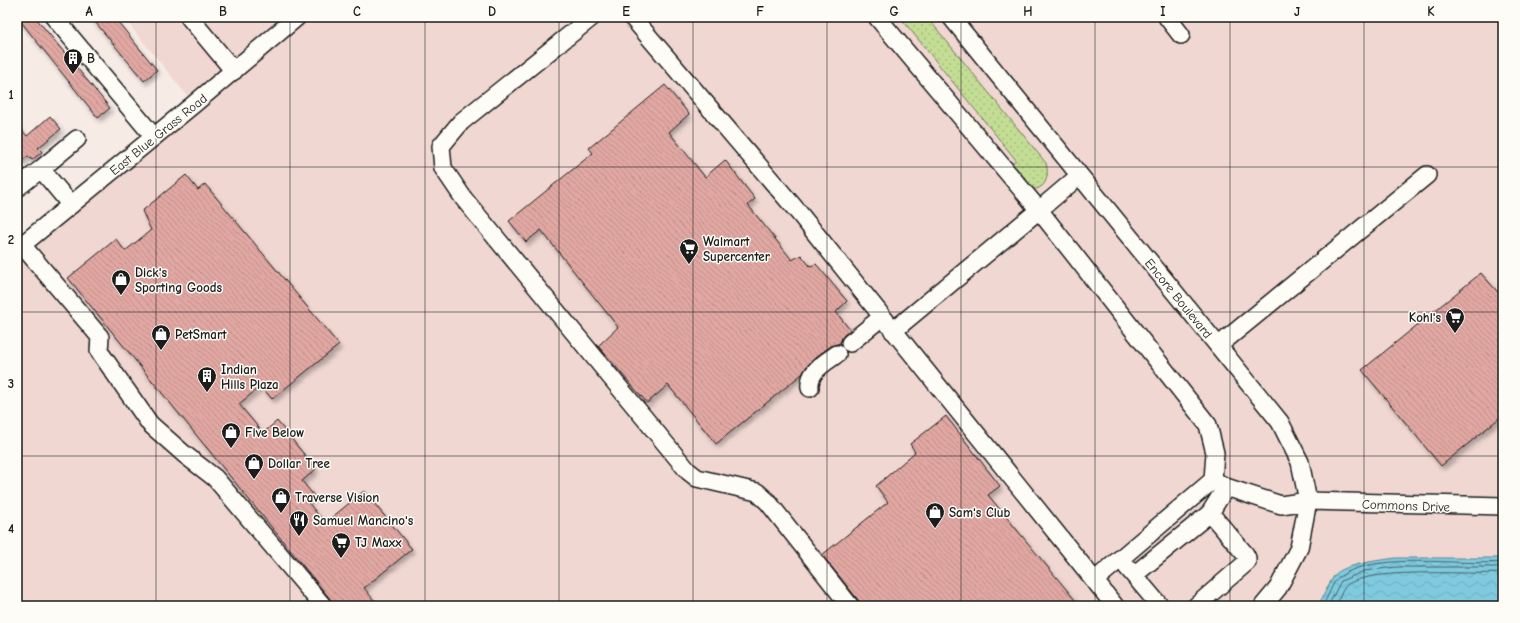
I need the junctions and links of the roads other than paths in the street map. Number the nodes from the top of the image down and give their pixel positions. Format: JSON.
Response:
{"nodes":[{"id":1,"x":54,"y":17,"type":"edge"},
{"id":2,"x":189,"y":17,"type":"edge"},
{"id":3,"x":297,"y":17,"type":"edge"},
{"id":4,"x":592,"y":17,"type":"edge"},
{"id":5,"x":632,"y":17,"type":"edge"},
{"id":6,"x":877,"y":17,"type":"edge"},
{"id":7,"x":951,"y":17,"type":"edge"},
{"id":8,"x":1167,"y":17,"type":"edge"},
{"id":9,"x":1181,"y":35,"type":"dead end"},
{"id":10,"x":234,"y":71,"type":"junction"},
{"id":11,"x":154,"y":137,"type":"junction"},
{"id":12,"x":77,"y":139,"type":"dead end"},
{"id":13,"x":42,"y":169,"type":"junction"},
{"id":14,"x":1079,"y":176,"type":"junction"},
{"id":15,"x":1426,"y":176,"type":"dead end"},
{"id":16,"x":17,"y":188,"type":"edge"},
{"id":17,"x":71,"y":204,"type":"junction"},
{"id":18,"x":1039,"y":210,"type":"junction"},
{"id":19,"x":20,"y":247,"type":"edge"},
{"id":20,"x":882,"y":317,"type":"junction"},
{"id":21,"x":893,"y":331,"type":"junction"},
{"id":22,"x":850,"y":343,"type":"dead end"},
{"id":23,"x":1218,"y":346,"type":"junction"},
{"id":24,"x":837,"y":354,"type":"dead end"},
{"id":25,"x":810,"y":388,"type":"dead end"},
{"id":26,"x":1220,"y":484,"type":"junction"},
{"id":27,"x":1308,"y":501,"type":"junction"},
{"id":28,"x":1503,"y":506,"type":"edge"},
{"id":29,"x":1210,"y":513,"type":"junction"},
{"id":30,"x":1120,"y":559,"type":"junction"},
{"id":31,"x":1134,"y":575,"type":"junction"},
{"id":32,"x":1094,"y":581,"type":"junction"},
{"id":33,"x":323,"y":606,"type":"edge"},
{"id":34,"x":850,"y":606,"type":"edge"},
{"id":35,"x":1115,"y":606,"type":"edge"},
{"id":36,"x":1160,"y":606,"type":"edge"},
{"id":37,"x":1196,"y":606,"type":"edge"},
{"id":38,"x":1263,"y":606,"type":"edge"}],
"edges":[{"from":1,"to":11,"type":"street"},
{"from":2,"to":10,"type":"street"},
{"from":3,"to":10,"type":"street","name":"East Blue Grass Road"},
{"from":4,"to":34,"type":"street"},
{"from":5,"to":20,"type":"street"},
{"from":6,"to":18,"type":"street"},
{"from":7,"to":14,"type":"street","name":"Encore Boulevard"},
{"from":8,"to":9,"type":"street"},
{"from":10,"to":11,"type":"street","name":"East Blue Grass Road"},
{"from":11,"to":17,"type":"street","name":"East Blue Grass Road"},
{"from":12,"to":13,"type":"street"},
{"from":13,"to":16,"type":"street"},
{"from":13,"to":17,"type":"street"},
{"from":14,"to":18,"type":"street"},
{"from":14,"to":23,"type":"street","name":"Encore Boulevard"},
{"from":15,"to":23,"type":"street"},
{"from":17,"to":19,"type":"street","name":"East Blue Grass Road"},
{"from":18,"to":21,"type":"street"},
{"from":18,"to":26,"type":"street"},
{"from":19,"to":33,"type":"street"},
{"from":20,"to":21,"type":"street"},
{"from":20,"to":22,"type":"street"},
{"from":21,"to":32,"type":"street"},
{"from":23,"to":27,"type":"street","name":"Encore Boulevard"},
{"from":24,"to":25,"type":"street"},
{"from":26,"to":27,"type":"street","name":"Commons Drive"},
{"from":26,"to":29,"type":"street"},
{"from":26,"to":30,"type":"street"},
{"from":27,"to":28,"type":"street","name":"Commons Drive"},
{"from":27,"to":38,"type":"street","name":"Encore Boulevard"},
{"from":29,"to":31,"type":"street"},
{"from":29,"to":37,"type":"street"},
{"from":30,"to":31,"type":"street"},
{"from":30,"to":32,"type":"street"},
{"from":31,"to":36,"type":"street"},
{"from":32,"to":35,"type":"street"}]}
